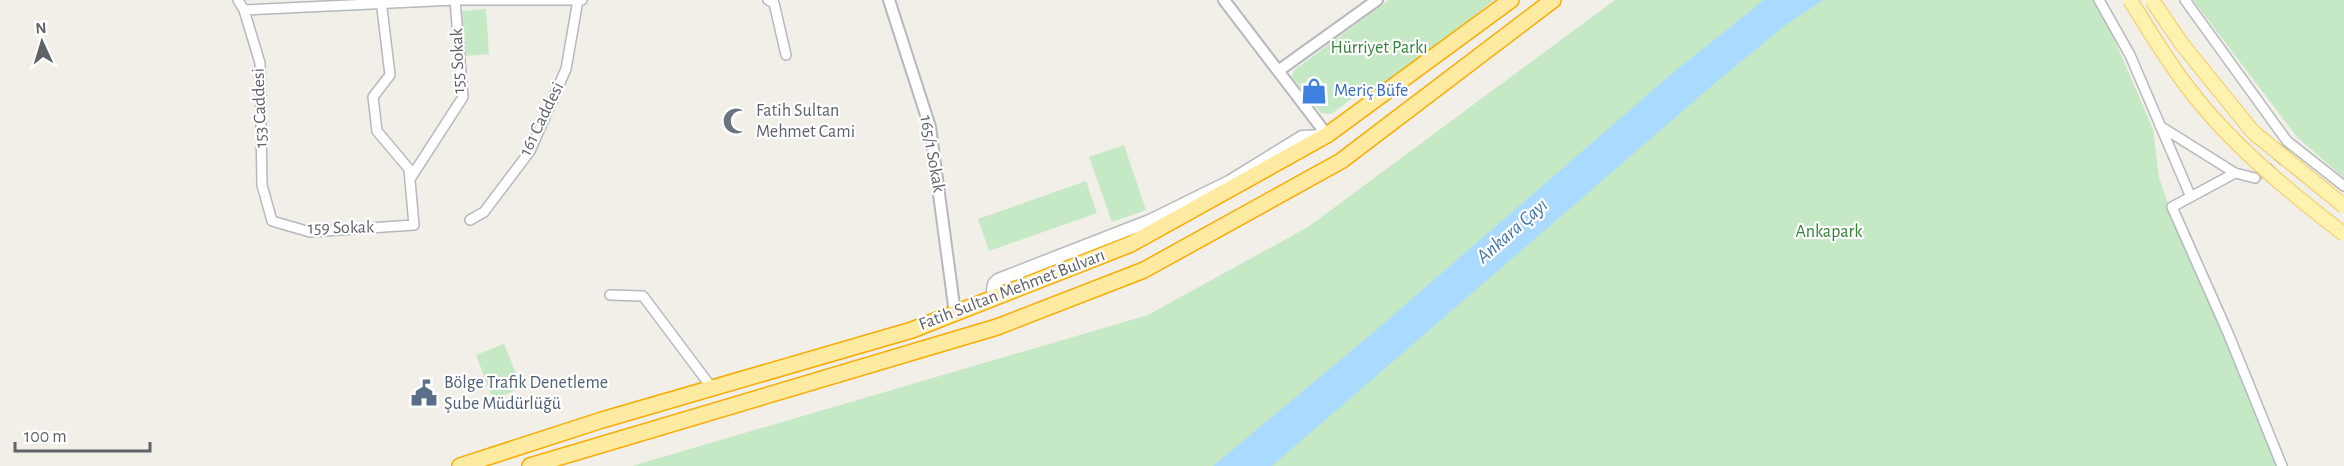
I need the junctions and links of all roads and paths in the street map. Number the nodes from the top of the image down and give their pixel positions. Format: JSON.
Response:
{"nodes":[{"id":1,"x":238,"y":0,"type":"edge"},
{"id":2,"x":455,"y":0,"type":"edge"},
{"id":3,"x":579,"y":0,"type":"edge"},
{"id":4,"x":768,"y":0,"type":"edge"},
{"id":5,"x":889,"y":0,"type":"edge"},
{"id":6,"x":1224,"y":0,"type":"edge"},
{"id":7,"x":1377,"y":0,"type":"edge"},
{"id":8,"x":1511,"y":0,"type":"edge"},
{"id":9,"x":1553,"y":0,"type":"edge"},
{"id":10,"x":2099,"y":0,"type":"edge"},
{"id":11,"x":2130,"y":0,"type":"edge"},
{"id":12,"x":2152,"y":0,"type":"edge"},
{"id":13,"x":2185,"y":0,"type":"edge"},
{"id":14,"x":381,"y":2,"type":"edge"},
{"id":15,"x":244,"y":10,"type":"junction"},
{"id":16,"x":786,"y":55,"type":"dead end"},
{"id":17,"x":1278,"y":71,"type":"junction"},
{"id":18,"x":2160,"y":126,"type":"junction"},
{"id":19,"x":1327,"y":135,"type":"junction"},
{"id":20,"x":2235,"y":173,"type":"junction"},
{"id":21,"x":2255,"y":178,"type":"dead end"},
{"id":22,"x":410,"y":179,"type":"junction"},
{"id":23,"x":262,"y":185,"type":"joint"},
{"id":24,"x":2344,"y":186,"type":"edge"},
{"id":25,"x":2190,"y":195,"type":"junction"},
{"id":26,"x":2344,"y":207,"type":"edge"},
{"id":27,"x":470,"y":220,"type":"dead end"},
{"id":28,"x":2344,"y":234,"type":"edge"},
{"id":29,"x":610,"y":295,"type":"dead end"},
{"id":30,"x":955,"y":313,"type":"junction"},
{"id":31,"x":712,"y":388,"type":"junction"},
{"id":32,"x":460,"y":466,"type":"edge"},
{"id":33,"x":530,"y":466,"type":"edge"},
{"id":34,"x":2282,"y":466,"type":"edge"}],
"edges":[{"from":1,"to":15,"type":"street","name":"153 Caddesi"},
{"from":2,"to":3,"type":"street"},
{"from":2,"to":14,"type":"street"},
{"from":2,"to":22,"type":"street","name":"155 Sokak"},
{"from":3,"to":27,"type":"street","name":"161 Caddesi"},
{"from":4,"to":16,"type":"street"},
{"from":5,"to":30,"type":"street","name":"165/1 Sokak"},
{"from":6,"to":17,"type":"street"},
{"from":7,"to":17,"type":"street"},
{"from":8,"to":19,"type":"highway","name":"Fatih Sultan Mehmet Bulvarı"},
{"from":9,"to":33,"type":"highway","name":"Fatih Sultan Mehmet Bulvarı"},
{"from":10,"to":18,"type":"street"},
{"from":11,"to":28,"type":"main road","bridge":true},
{"from":12,"to":26,"type":"main road","bridge":true},
{"from":13,"to":24,"type":"street"},
{"from":14,"to":15,"type":"street"},
{"from":14,"to":22,"type":"street"},
{"from":15,"to":23,"type":"street","name":"153 Caddesi"},
{"from":17,"to":19,"type":"street"},
{"from":18,"to":20,"type":"street"},
{"from":18,"to":25,"type":"street"},
{"from":19,"to":30,"type":"highway","name":"Fatih Sultan Mehmet Bulvarı"},
{"from":20,"to":21,"type":"street"},
{"from":20,"to":25,"type":"street"},
{"from":22,"to":23,"type":"street","name":"159 Sokak"},
{"from":25,"to":34,"type":"street"},
{"from":29,"to":31,"type":"street"},
{"from":30,"to":31,"type":"highway","name":"Fatih Sultan Mehmet Bulvarı"},
{"from":31,"to":32,"type":"highway","name":"Fatih Sultan Mehmet Bulvarı"}]}
